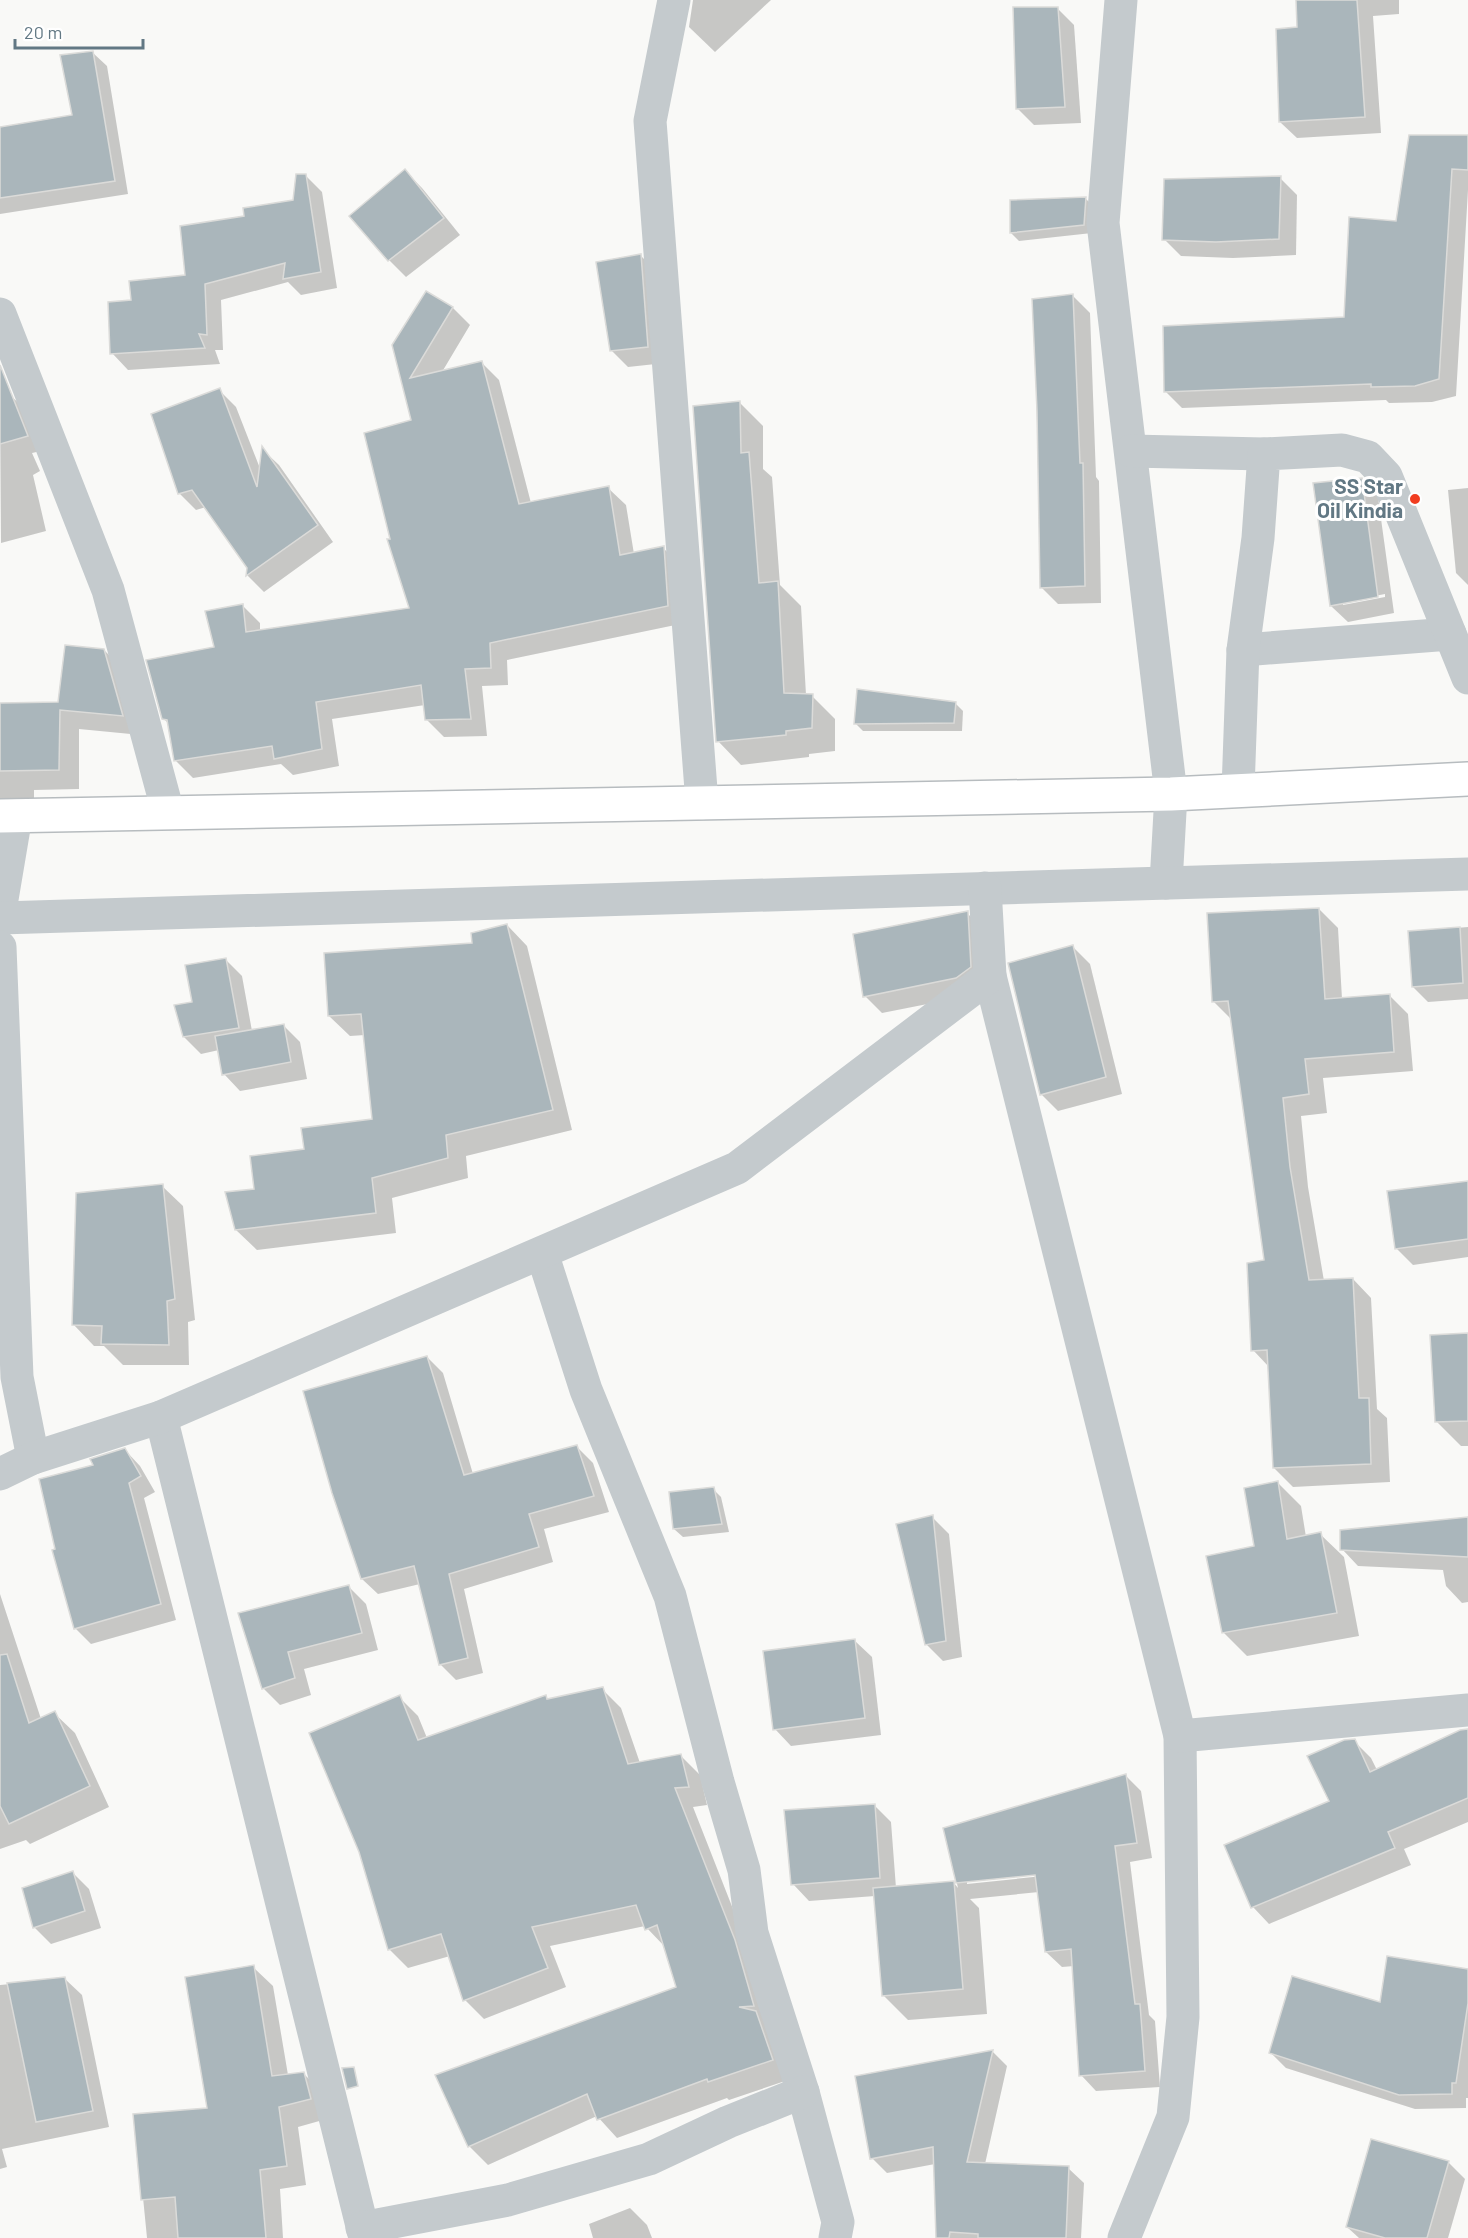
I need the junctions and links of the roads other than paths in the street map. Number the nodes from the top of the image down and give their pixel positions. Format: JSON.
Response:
{"nodes":[{"id":1,"x":674,"y":0,"type":"edge"},
{"id":2,"x":1121,"y":0,"type":"edge"},
{"id":3,"x":0,"y":314,"type":"edge"},
{"id":4,"x":1131,"y":451,"type":"junction"},
{"id":5,"x":1264,"y":454,"type":"junction"},
{"id":6,"x":1450,"y":633,"type":"junction"},
{"id":7,"x":1243,"y":650,"type":"junction"},
{"id":8,"x":1468,"y":678,"type":"edge"},
{"id":9,"x":1468,"y":779,"type":"edge"},
{"id":10,"x":1238,"y":790,"type":"junction"},
{"id":11,"x":1171,"y":794,"type":"junction"},
{"id":12,"x":702,"y":802,"type":"junction"},
{"id":13,"x":168,"y":812,"type":"junction"},
{"id":14,"x":8,"y":816,"type":"edge"},
{"id":15,"x":1468,"y":874,"type":"edge"},
{"id":16,"x":1166,"y":883,"type":"junction"},
{"id":17,"x":985,"y":888,"type":"junction"},
{"id":18,"x":0,"y":911,"type":"edge"},
{"id":19,"x":0,"y":918,"type":"edge"},
{"id":20,"x":0,"y":947,"type":"edge"},
{"id":21,"x":990,"y":976,"type":"junction"},
{"id":22,"x":542,"y":1253,"type":"junction"},
{"id":23,"x":9,"y":1378,"type":"edge"},
{"id":24,"x":161,"y":1417,"type":"junction"},
{"id":25,"x":33,"y":1458,"type":"junction"},
{"id":26,"x":0,"y":1474,"type":"edge"},
{"id":27,"x":1468,"y":1710,"type":"edge"},
{"id":28,"x":1180,"y":1736,"type":"junction"},
{"id":29,"x":803,"y":2092,"type":"junction"},
{"id":30,"x":364,"y":2233,"type":"edge"},
{"id":31,"x":835,"y":2238,"type":"edge"},
{"id":32,"x":1124,"y":2238,"type":"edge"}],
"edges":[{"from":1,"to":12,"type":"street"},
{"from":2,"to":4,"type":"street"},
{"from":3,"to":13,"type":"street"},
{"from":4,"to":5,"type":"street"},
{"from":4,"to":11,"type":"street"},
{"from":5,"to":6,"type":"street"},
{"from":5,"to":7,"type":"street"},
{"from":6,"to":7,"type":"street"},
{"from":6,"to":8,"type":"street"},
{"from":7,"to":10,"type":"street"},
{"from":9,"to":10,"type":"highway"},
{"from":10,"to":11,"type":"highway"},
{"from":11,"to":12,"type":"highway"},
{"from":11,"to":16,"type":"street"},
{"from":12,"to":13,"type":"highway"},
{"from":13,"to":14,"type":"highway"},
{"from":14,"to":18,"type":"street"},
{"from":15,"to":16,"type":"street"},
{"from":16,"to":17,"type":"street"},
{"from":17,"to":19,"type":"street"},
{"from":17,"to":21,"type":"street"},
{"from":20,"to":23,"type":"street"},
{"from":21,"to":22,"type":"street"},
{"from":21,"to":28,"type":"street"},
{"from":22,"to":24,"type":"street"},
{"from":22,"to":29,"type":"street"},
{"from":23,"to":25,"type":"street"},
{"from":24,"to":25,"type":"street"},
{"from":24,"to":30,"type":"street"},
{"from":25,"to":26,"type":"street"},
{"from":27,"to":28,"type":"street"},
{"from":28,"to":32,"type":"street"},
{"from":29,"to":30,"type":"street"},
{"from":29,"to":31,"type":"street"}]}
